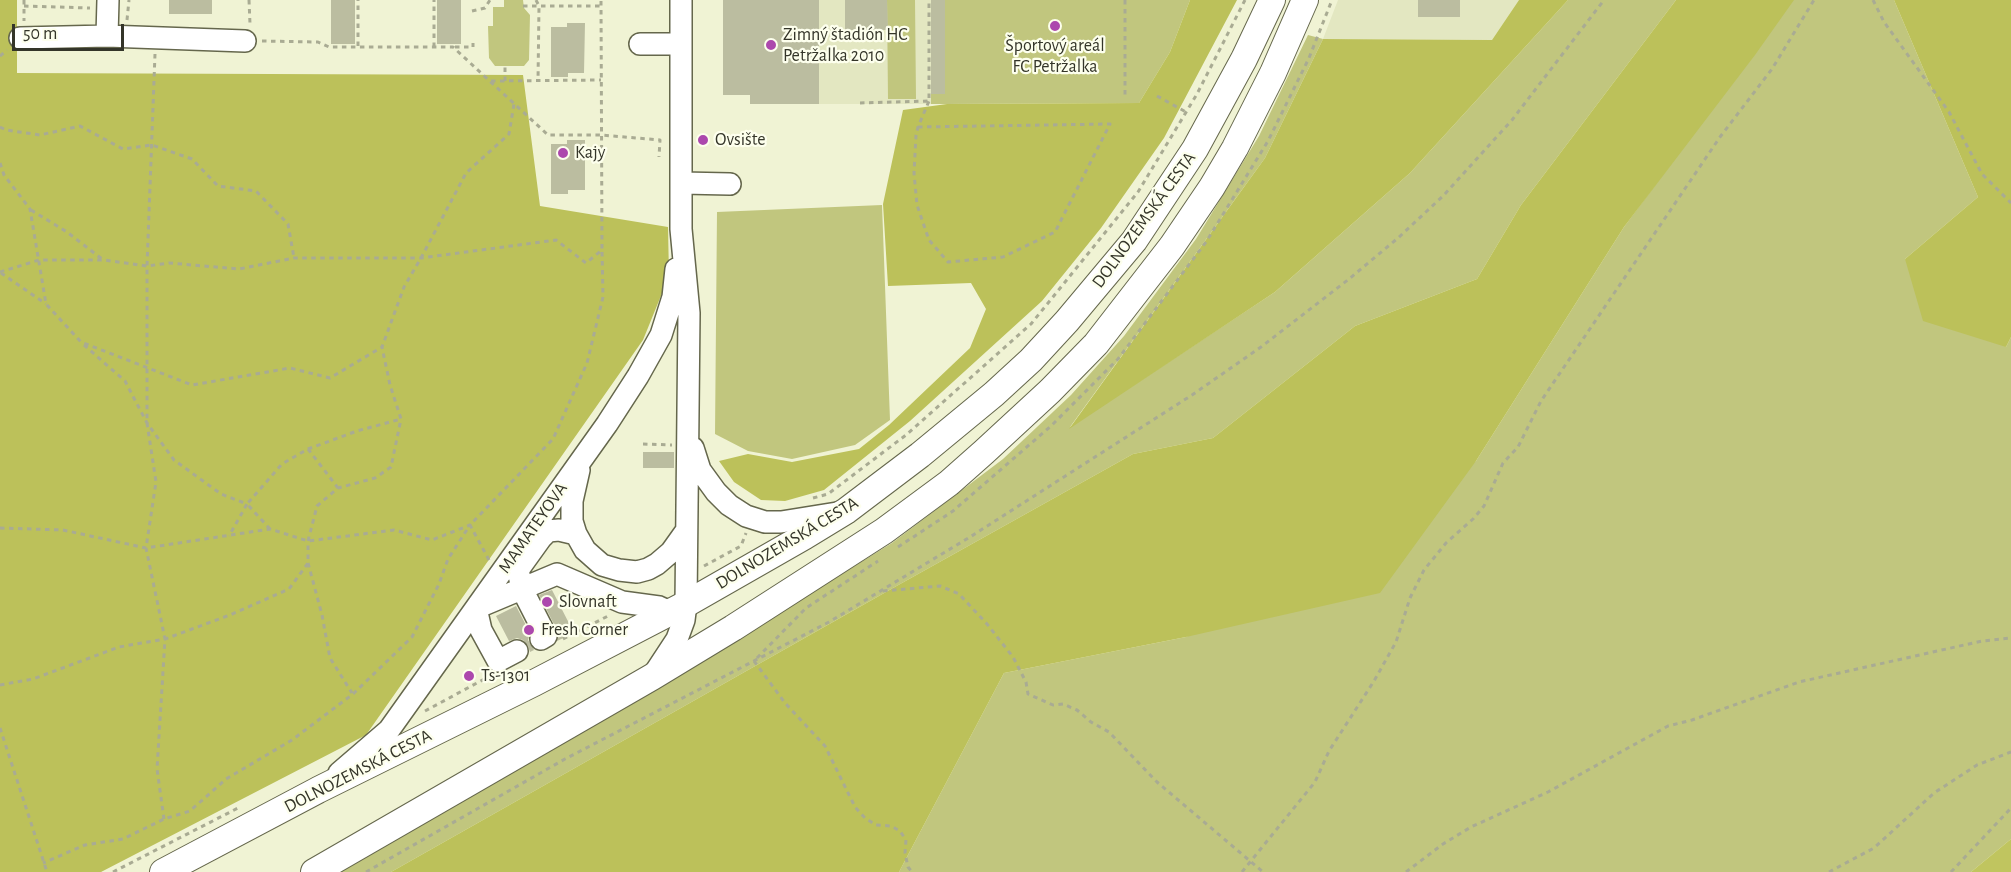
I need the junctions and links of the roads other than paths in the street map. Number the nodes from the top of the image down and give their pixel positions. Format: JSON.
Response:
{"nodes":[{"id":1,"x":681,"y":0,"type":"edge"},
{"id":2,"x":1272,"y":0,"type":"edge"},
{"id":3,"x":1305,"y":0,"type":"edge"},
{"id":4,"x":114,"y":6,"type":"edge"},
{"id":5,"x":107,"y":36,"type":"junction"},
{"id":6,"x":20,"y":39,"type":"dead end"},
{"id":7,"x":248,"y":41,"type":"road end"},
{"id":8,"x":640,"y":44,"type":"dead end"},
{"id":9,"x":681,"y":44,"type":"junction"},
{"id":10,"x":682,"y":183,"type":"junction"},
{"id":11,"x":730,"y":184,"type":"dead end"},
{"id":12,"x":681,"y":229,"type":"junction"},
{"id":13,"x":688,"y":436,"type":"junction"},
{"id":14,"x":581,"y":460,"type":"junction"},
{"id":15,"x":846,"y":511,"type":"junction"},
{"id":16,"x":686,"y":531,"type":"junction"},
{"id":17,"x":576,"y":534,"type":"junction"},
{"id":18,"x":595,"y":560,"type":"junction"},
{"id":19,"x":582,"y":584,"type":"junction"},
{"id":20,"x":522,"y":589,"type":"junction"},
{"id":21,"x":476,"y":608,"type":"junction"},
{"id":22,"x":678,"y":608,"type":"junction"},
{"id":23,"x":540,"y":639,"type":"dead end"},
{"id":24,"x":517,"y":651,"type":"dead end"},
{"id":25,"x":652,"y":677,"type":"junction"},
{"id":26,"x":318,"y":790,"type":"junction"},
{"id":27,"x":163,"y":872,"type":"edge"},
{"id":28,"x":314,"y":872,"type":"edge"}],
"edges":[{"from":1,"to":9,"type":"street","name":"MAMATEYOVA"},
{"from":2,"to":15,"type":"main road","name":"DOLNOZEMSKÁ CESTA"},
{"from":3,"to":25,"type":"main road","name":"DOLNOZEMSKÁ CESTA"},
{"from":4,"to":5,"type":"street"},
{"from":5,"to":6,"type":"street"},
{"from":5,"to":7,"type":"street"},
{"from":8,"to":9,"type":"street"},
{"from":9,"to":10,"type":"street","name":"MAMATEYOVA"},
{"from":10,"to":11,"type":"street"},
{"from":10,"to":12,"type":"street","name":"MAMATEYOVA"},
{"from":12,"to":13,"type":"street","name":"MAMATEYOVA"},
{"from":12,"to":14,"type":"street","name":"MAMATEYOVA"},
{"from":13,"to":15,"type":"street"},
{"from":13,"to":16,"type":"street","name":"MAMATEYOVA"},
{"from":14,"to":17,"type":"street"},
{"from":14,"to":21,"type":"street","name":"MAMATEYOVA"},
{"from":15,"to":22,"type":"main road","name":"DOLNOZEMSKÁ CESTA"},
{"from":16,"to":18,"type":"street"},
{"from":16,"to":22,"type":"street","name":"MAMATEYOVA"},
{"from":17,"to":18,"type":"street"},
{"from":17,"to":20,"type":"street"},
{"from":18,"to":19,"type":"street"},
{"from":19,"to":20,"type":"street"},
{"from":19,"to":22,"type":"street"},
{"from":20,"to":21,"type":"street"},
{"from":20,"to":23,"type":"street"},
{"from":21,"to":24,"type":"street"},
{"from":21,"to":26,"type":"street","name":"MAMATEYOVA"},
{"from":22,"to":25,"type":"street","name":"MAMATEYOVA"},
{"from":22,"to":26,"type":"main road","name":"DOLNOZEMSKÁ CESTA"},
{"from":25,"to":28,"type":"main road","name":"DOLNOZEMSKÁ CESTA"},
{"from":26,"to":27,"type":"main road","name":"DOLNOZEMSKÁ CESTA"}]}
